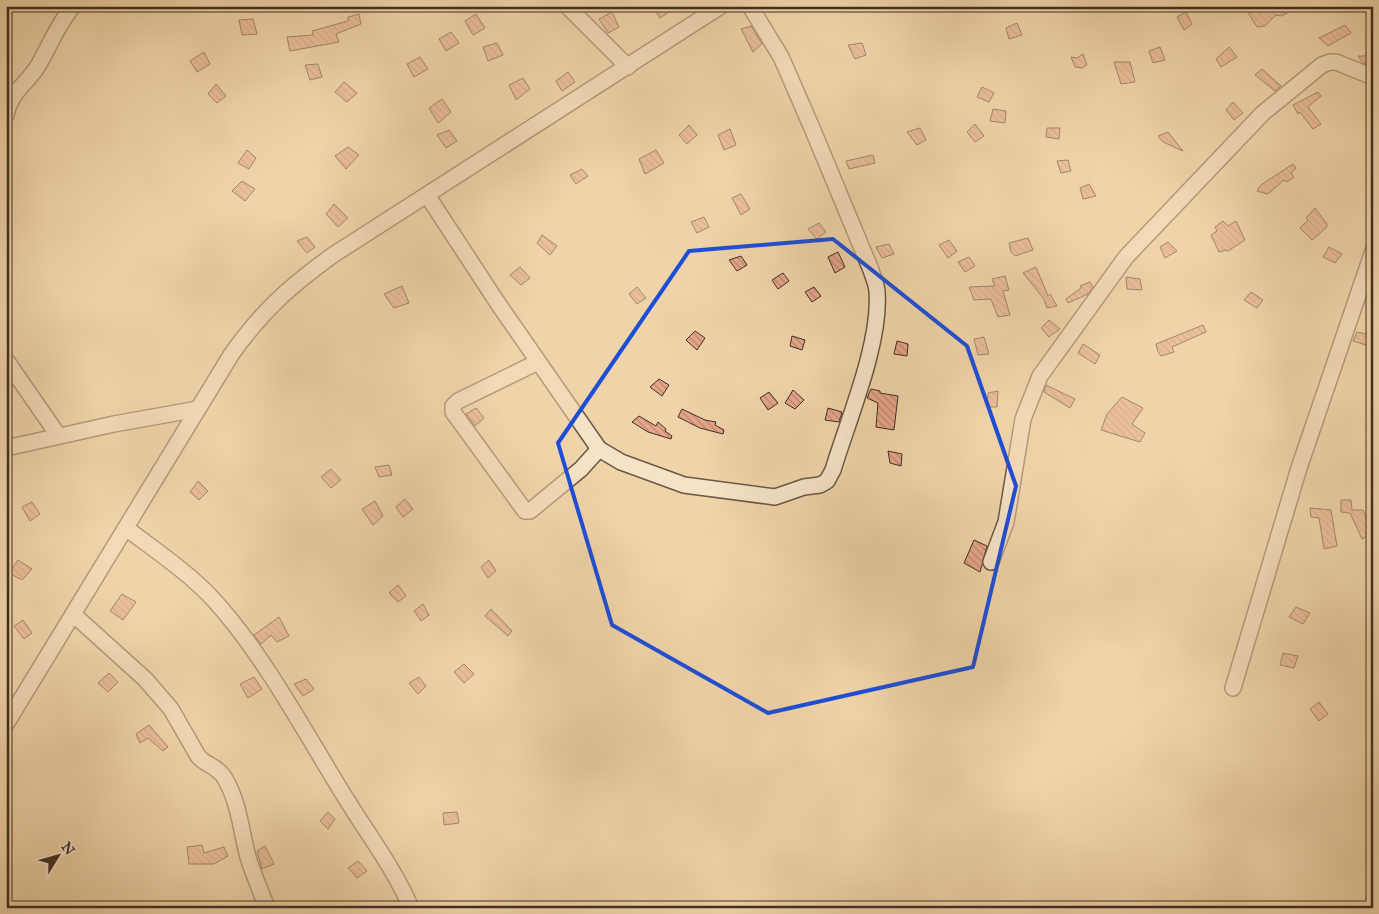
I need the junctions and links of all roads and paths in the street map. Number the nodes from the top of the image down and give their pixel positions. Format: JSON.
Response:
{"nodes":[{"id":1,"x":73,"y":6,"type":"edge"},
{"id":2,"x":567,"y":6,"type":"edge"},
{"id":3,"x":721,"y":6,"type":"edge"},
{"id":4,"x":750,"y":6,"type":"edge"},
{"id":5,"x":628,"y":67,"type":"junction"},
{"id":6,"x":1373,"y":77,"type":"edge"},
{"id":7,"x":6,"y":115,"type":"edge"},
{"id":8,"x":427,"y":195,"type":"junction"},
{"id":9,"x":1373,"y":251,"type":"edge"},
{"id":10,"x":6,"y":360,"type":"edge"},
{"id":11,"x":538,"y":362,"type":"junction"},
{"id":12,"x":198,"y":409,"type":"junction"},
{"id":13,"x":58,"y":435,"type":"junction"},
{"id":14,"x":6,"y":448,"type":"edge"},
{"id":15,"x":599,"y":449,"type":"junction"},
{"id":16,"x":126,"y":528,"type":"junction"},
{"id":17,"x":991,"y":562,"type":"dead end"},
{"id":18,"x":73,"y":614,"type":"junction"},
{"id":19,"x":1233,"y":688,"type":"dead end"},
{"id":20,"x":6,"y":724,"type":"edge"},
{"id":21,"x":267,"y":908,"type":"edge"},
{"id":22,"x":411,"y":908,"type":"edge"}],
"edges":[{"from":1,"to":7,"type":"street"},
{"from":2,"to":5,"type":"street"},
{"from":3,"to":5,"type":"street"},
{"from":4,"to":15,"type":"street"},
{"from":5,"to":8,"type":"street"},
{"from":6,"to":17,"type":"street"},
{"from":8,"to":11,"type":"street"},
{"from":8,"to":12,"type":"street"},
{"from":9,"to":19,"type":"street"},
{"from":10,"to":13,"type":"street"},
{"from":11,"to":15,"type":"street"},
{"from":11,"to":15,"type":"street"},
{"from":12,"to":13,"type":"street"},
{"from":12,"to":16,"type":"street"},
{"from":13,"to":14,"type":"street"},
{"from":16,"to":18,"type":"street"},
{"from":16,"to":22,"type":"street"},
{"from":18,"to":20,"type":"street"},
{"from":18,"to":21,"type":"street"}]}
